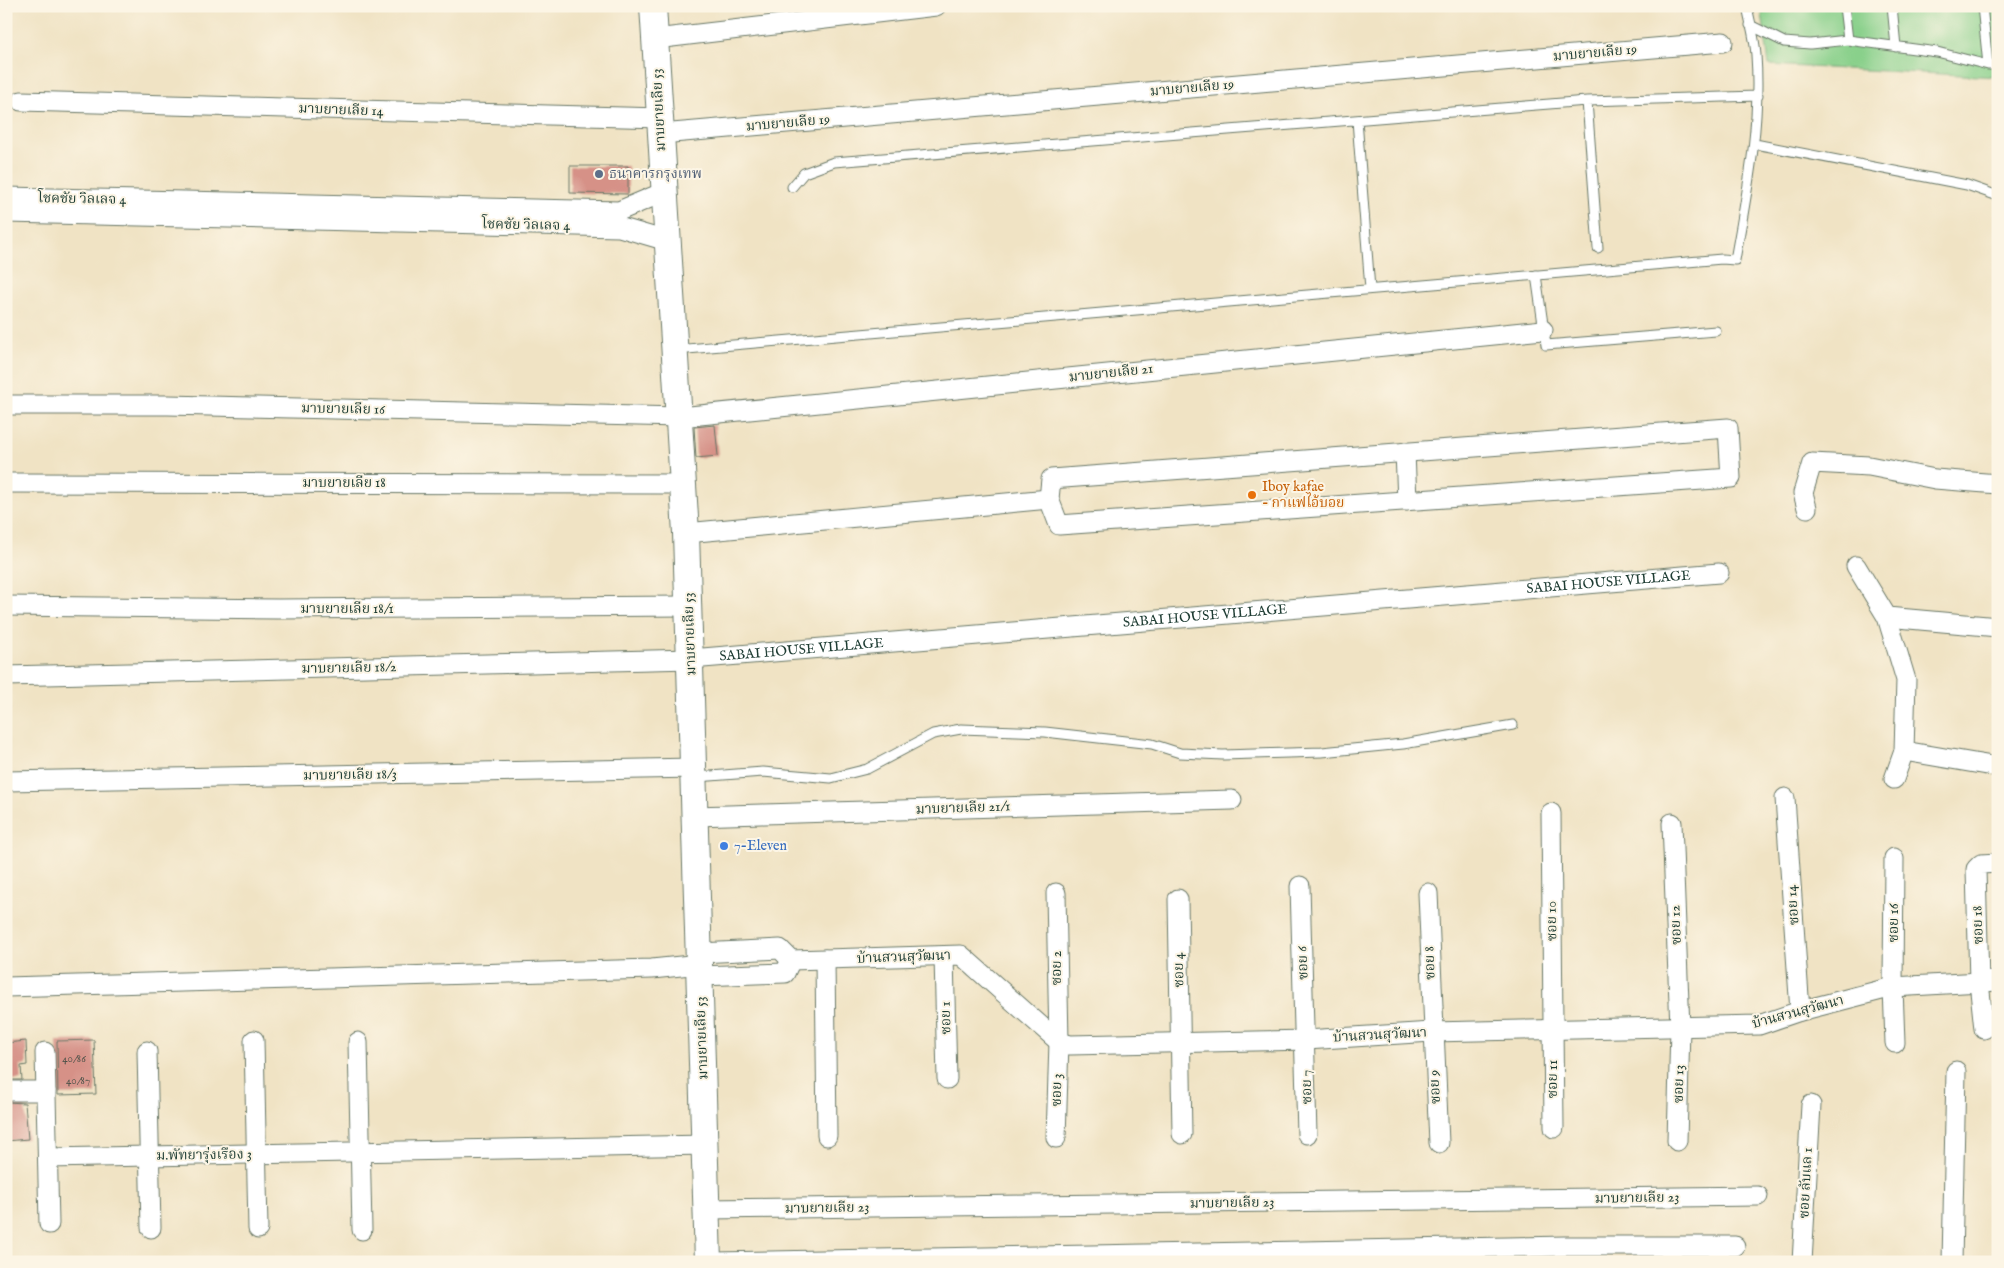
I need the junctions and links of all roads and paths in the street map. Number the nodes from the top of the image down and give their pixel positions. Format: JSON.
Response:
{"nodes":[{"id":1,"x":653,"y":6,"type":"edge"},
{"id":2,"x":936,"y":6,"type":"edge"},
{"id":3,"x":1747,"y":6,"type":"edge"},
{"id":4,"x":1844,"y":6,"type":"edge"},
{"id":5,"x":1892,"y":6,"type":"edge"},
{"id":6,"x":1982,"y":6,"type":"edge"},
{"id":7,"x":1750,"y":26,"type":"junction"},
{"id":8,"x":655,"y":39,"type":"junction"},
{"id":9,"x":1848,"y":40,"type":"junction"},
{"id":10,"x":1723,"y":42,"type":"dead end"},
{"id":11,"x":1896,"y":46,"type":"junction"},
{"id":12,"x":1988,"y":65,"type":"junction"},
{"id":13,"x":1998,"y":65,"type":"edge"},
{"id":14,"x":1758,"y":96,"type":"junction"},
{"id":15,"x":21,"y":101,"type":"dead end"},
{"id":16,"x":1587,"y":101,"type":"junction"},
{"id":17,"x":1357,"y":120,"type":"junction"},
{"id":18,"x":661,"y":126,"type":"junction"},
{"id":19,"x":1755,"y":144,"type":"junction"},
{"id":20,"x":792,"y":187,"type":"dead end"},
{"id":21,"x":664,"y":192,"type":"junction"},
{"id":22,"x":1998,"y":196,"type":"edge"},
{"id":23,"x":6,"y":197,"type":"edge"},
{"id":24,"x":156,"y":208,"type":"junction"},
{"id":25,"x":6,"y":213,"type":"edge"},
{"id":26,"x":382,"y":214,"type":"junction"},
{"id":27,"x":667,"y":241,"type":"junction"},
{"id":28,"x":1598,"y":248,"type":"dead end"},
{"id":29,"x":1536,"y":275,"type":"junction"},
{"id":30,"x":1370,"y":289,"type":"junction"},
{"id":31,"x":1543,"y":330,"type":"junction"},
{"id":32,"x":1716,"y":331,"type":"dead end"},
{"id":33,"x":676,"y":350,"type":"junction"},
{"id":34,"x":6,"y":405,"type":"edge"},
{"id":35,"x":680,"y":417,"type":"junction"},
{"id":36,"x":1406,"y":452,"type":"junction"},
{"id":37,"x":6,"y":483,"type":"edge"},
{"id":38,"x":682,"y":484,"type":"junction"},
{"id":39,"x":1998,"y":484,"type":"edge"},
{"id":40,"x":1049,"y":500,"type":"junction"},
{"id":41,"x":1407,"y":501,"type":"junction"},
{"id":42,"x":1807,"y":508,"type":"dead end"},
{"id":43,"x":686,"y":533,"type":"junction"},
{"id":44,"x":1856,"y":566,"type":"dead end"},
{"id":45,"x":1719,"y":573,"type":"dead end"},
{"id":46,"x":6,"y":606,"type":"edge"},
{"id":47,"x":688,"y":606,"type":"junction"},
{"id":48,"x":1887,"y":617,"type":"junction"},
{"id":49,"x":1998,"y":627,"type":"edge"},
{"id":50,"x":691,"y":659,"type":"junction"},
{"id":51,"x":6,"y":676,"type":"edge"},
{"id":52,"x":1513,"y":725,"type":"dead end"},
{"id":53,"x":1904,"y":751,"type":"junction"},
{"id":54,"x":1998,"y":767,"type":"edge"},
{"id":55,"x":694,"y":773,"type":"junction"},
{"id":56,"x":1894,"y":779,"type":"dead end"},
{"id":57,"x":6,"y":781,"type":"edge"},
{"id":58,"x":1785,"y":798,"type":"dead end"},
{"id":59,"x":1232,"y":800,"type":"dead end"},
{"id":60,"x":1551,"y":813,"type":"dead end"},
{"id":61,"x":695,"y":816,"type":"junction"},
{"id":62,"x":1672,"y":823,"type":"dead end"},
{"id":63,"x":1894,"y":858,"type":"dead end"},
{"id":64,"x":1998,"y":863,"type":"edge"},
{"id":65,"x":1300,"y":886,"type":"dead end"},
{"id":66,"x":1056,"y":893,"type":"dead end"},
{"id":67,"x":1428,"y":893,"type":"dead end"},
{"id":68,"x":1178,"y":899,"type":"dead end"},
{"id":69,"x":944,"y":956,"type":"junction"},
{"id":70,"x":825,"y":959,"type":"junction"},
{"id":71,"x":791,"y":960,"type":"junction"},
{"id":72,"x":700,"y":964,"type":"junction"},
{"id":73,"x":1989,"y":981,"type":"edge"},
{"id":74,"x":6,"y":987,"type":"edge"},
{"id":75,"x":1893,"y":988,"type":"junction"},
{"id":76,"x":1800,"y":1011,"type":"junction"},
{"id":77,"x":1680,"y":1028,"type":"junction"},
{"id":78,"x":1984,"y":1029,"type":"dead end"},
{"id":79,"x":1553,"y":1030,"type":"junction"},
{"id":80,"x":1432,"y":1032,"type":"junction"},
{"id":81,"x":254,"y":1040,"type":"dead end"},
{"id":82,"x":1306,"y":1040,"type":"junction"},
{"id":83,"x":1181,"y":1041,"type":"junction"},
{"id":84,"x":358,"y":1042,"type":"dead end"},
{"id":85,"x":1059,"y":1042,"type":"junction"},
{"id":86,"x":1895,"y":1042,"type":"dead end"},
{"id":87,"x":148,"y":1050,"type":"dead end"},
{"id":88,"x":45,"y":1052,"type":"dead end"},
{"id":89,"x":1956,"y":1071,"type":"dead end"},
{"id":90,"x":947,"y":1079,"type":"dead end"},
{"id":91,"x":6,"y":1091,"type":"edge"},
{"id":92,"x":46,"y":1091,"type":"junction"},
{"id":93,"x":1810,"y":1105,"type":"dead end"},
{"id":94,"x":1554,"y":1128,"type":"dead end"},
{"id":95,"x":1182,"y":1134,"type":"dead end"},
{"id":96,"x":1307,"y":1134,"type":"dead end"},
{"id":97,"x":827,"y":1136,"type":"dead end"},
{"id":98,"x":1056,"y":1138,"type":"dead end"},
{"id":99,"x":1678,"y":1141,"type":"dead end"},
{"id":100,"x":1439,"y":1143,"type":"dead end"},
{"id":101,"x":706,"y":1145,"type":"junction"},
{"id":102,"x":360,"y":1152,"type":"junction"},
{"id":103,"x":256,"y":1154,"type":"junction"},
{"id":104,"x":150,"y":1156,"type":"junction"},
{"id":105,"x":48,"y":1158,"type":"junction"},
{"id":106,"x":1758,"y":1196,"type":"dead end"},
{"id":107,"x":706,"y":1209,"type":"junction"},
{"id":108,"x":49,"y":1224,"type":"dead end"},
{"id":109,"x":152,"y":1228,"type":"dead end"},
{"id":110,"x":258,"y":1229,"type":"dead end"},
{"id":111,"x":362,"y":1230,"type":"dead end"},
{"id":112,"x":1735,"y":1246,"type":"dead end"},
{"id":113,"x":708,"y":1262,"type":"edge"},
{"id":114,"x":716,"y":1262,"type":"edge"},
{"id":115,"x":1802,"y":1262,"type":"edge"},
{"id":116,"x":1952,"y":1262,"type":"edge"}],
"edges":[{"from":1,"to":8,"type":"street","name":"มาบยายเลีย 53"},
{"from":2,"to":8,"type":"street"},
{"from":3,"to":7,"type":"lane"},
{"from":4,"to":9,"type":"lane"},
{"from":5,"to":11,"type":"lane"},
{"from":6,"to":12,"type":"lane"},
{"from":7,"to":9,"type":"lane"},
{"from":7,"to":14,"type":"lane"},
{"from":8,"to":18,"type":"street","name":"มาบยายเลีย 53"},
{"from":9,"to":11,"type":"lane"},
{"from":10,"to":18,"type":"street","name":"มาบยายเลีย 19"},
{"from":11,"to":12,"type":"lane"},
{"from":12,"to":13,"type":"lane"},
{"from":14,"to":16,"type":"lane"},
{"from":14,"to":19,"type":"lane"},
{"from":15,"to":18,"type":"street","name":"มาบยายเลีย 14"},
{"from":16,"to":17,"type":"lane"},
{"from":16,"to":28,"type":"lane"},
{"from":17,"to":20,"type":"lane"},
{"from":17,"to":30,"type":"lane"},
{"from":18,"to":21,"type":"street","name":"มาบยายเลีย 53"},
{"from":19,"to":22,"type":"lane"},
{"from":19,"to":29,"type":"lane"},
{"from":21,"to":26,"type":"street","name":"โชคชัย วิลเลจ 4"},
{"from":21,"to":27,"type":"street","name":"มาบยายเลีย 53"},
{"from":23,"to":24,"type":"street","name":"โชคชัย วิลเลจ 4"},
{"from":24,"to":25,"type":"street","name":"โชคชัย วิลเลจ 4"},
{"from":24,"to":26,"type":"street","name":"โชคชัย วิลเลจ 4"},
{"from":26,"to":27,"type":"street","name":"โชคชัย วิลเลจ 4"},
{"from":27,"to":33,"type":"street","name":"มาบยายเลีย 53"},
{"from":29,"to":30,"type":"lane"},
{"from":29,"to":31,"type":"lane"},
{"from":30,"to":33,"type":"lane"},
{"from":31,"to":32,"type":"lane"},
{"from":31,"to":35,"type":"street","name":"มาบยายเลีย 21"},
{"from":33,"to":35,"type":"street","name":"มาบยายเลีย 53"},
{"from":34,"to":35,"type":"street","name":"มาบยายเลีย 16"},
{"from":35,"to":38,"type":"street","name":"มาบยายเลีย 53"},
{"from":36,"to":40,"type":"street"},
{"from":36,"to":41,"type":"street"},
{"from":36,"to":41,"type":"street"},
{"from":37,"to":38,"type":"street","name":"มาบยายเลีย 18"},
{"from":38,"to":43,"type":"street","name":"มาบยายเลีย 53"},
{"from":39,"to":42,"type":"street"},
{"from":40,"to":41,"type":"street"},
{"from":40,"to":43,"type":"street"},
{"from":43,"to":47,"type":"street","name":"มาบยายเลีย 53"},
{"from":44,"to":48,"type":"street"},
{"from":45,"to":50,"type":"street","name":"SABAI HOUSE VILLAGE"},
{"from":46,"to":47,"type":"street","name":"มาบยายเลีย 18/1"},
{"from":47,"to":50,"type":"street","name":"มาบยายเลีย 53"},
{"from":48,"to":49,"type":"street"},
{"from":48,"to":53,"type":"street"},
{"from":50,"to":51,"type":"street","name":"มาบยายเลีย 18/2"},
{"from":50,"to":55,"type":"street","name":"มาบยายเลีย 53"},
{"from":52,"to":55,"type":"lane"},
{"from":53,"to":54,"type":"street"},
{"from":53,"to":56,"type":"street"},
{"from":55,"to":57,"type":"street","name":"มาบยายเลีย 18/3"},
{"from":55,"to":61,"type":"street","name":"มาบยายเลีย 53"},
{"from":58,"to":76,"type":"street","name":"ซอย 14"},
{"from":59,"to":61,"type":"street","name":"มาบยายเลีย 21/1"},
{"from":60,"to":79,"type":"street","name":"ซอย 10"},
{"from":61,"to":72,"type":"street","name":"มาบยายเลีย 53"},
{"from":62,"to":77,"type":"street","name":"ซอย 12"},
{"from":63,"to":75,"type":"street","name":"ซอย 16"},
{"from":64,"to":73,"type":"street","name":"ซอย 18"},
{"from":65,"to":82,"type":"street","name":"ซอย 6"},
{"from":66,"to":85,"type":"street","name":"ซอย 2"},
{"from":67,"to":80,"type":"street","name":"ซอย 8"},
{"from":68,"to":83,"type":"street","name":"ซอย 4"},
{"from":69,"to":70,"type":"street","name":"บ้านสวนสุวัฒนา"},
{"from":69,"to":85,"type":"street","name":"บ้านสวนสุวัฒนา"},
{"from":69,"to":90,"type":"street","name":"ซอย 1"},
{"from":70,"to":71,"type":"street","name":"บ้านสวนสุวัฒนา"},
{"from":70,"to":97,"type":"street"},
{"from":71,"to":72,"type":"street","name":"บ้านสวนสุวัฒนา"},
{"from":71,"to":72,"type":"street"},
{"from":72,"to":74,"type":"street"},
{"from":72,"to":101,"type":"street","name":"มาบยายเลีย 53"},
{"from":73,"to":75,"type":"street","name":"บ้านสวนสุวัฒนา"},
{"from":73,"to":78,"type":"street","name":"ซอย 18"},
{"from":75,"to":76,"type":"street","name":"บ้านสวนสุวัฒนา"},
{"from":75,"to":86,"type":"street","name":"ซอย 16"},
{"from":76,"to":77,"type":"street","name":"บ้านสวนสุวัฒนา"},
{"from":77,"to":79,"type":"street","name":"บ้านสวนสุวัฒนา"},
{"from":77,"to":99,"type":"street","name":"ซอย 13"},
{"from":79,"to":80,"type":"street","name":"บ้านสวนสุวัฒนา"},
{"from":79,"to":94,"type":"street","name":"ซอย 11"},
{"from":80,"to":82,"type":"street","name":"บ้านสวนสุวัฒนา"},
{"from":80,"to":100,"type":"street","name":"ซอย 9"},
{"from":81,"to":103,"type":"street"},
{"from":82,"to":83,"type":"street","name":"บ้านสวนสุวัฒนา"},
{"from":82,"to":96,"type":"street","name":"ซอย 7"},
{"from":83,"to":85,"type":"street","name":"บ้านสวนสุวัฒนา"},
{"from":83,"to":95,"type":"street","name":"ซอย 4"},
{"from":84,"to":102,"type":"street"},
{"from":85,"to":98,"type":"street","name":"ซอย 3"},
{"from":87,"to":104,"type":"street"},
{"from":88,"to":92,"type":"street"},
{"from":89,"to":116,"type":"street"},
{"from":91,"to":92,"type":"street"},
{"from":92,"to":105,"type":"street"},
{"from":93,"to":115,"type":"street","name":"ซอย ลับแล 1"},
{"from":101,"to":102,"type":"street","name":"ม.พัทยารุ่งเรือง 3"},
{"from":101,"to":107,"type":"street","name":"มาบยายเลีย 53"},
{"from":102,"to":103,"type":"street","name":"ม.พัทยารุ่งเรือง 3"},
{"from":102,"to":111,"type":"street"},
{"from":103,"to":104,"type":"street","name":"ม.พัทยารุ่งเรือง 3"},
{"from":103,"to":110,"type":"street"},
{"from":104,"to":105,"type":"street","name":"ม.พัทยารุ่งเรือง 3"},
{"from":104,"to":109,"type":"street"},
{"from":105,"to":108,"type":"street"},
{"from":106,"to":107,"type":"street","name":"มาบยายเลีย 23"},
{"from":107,"to":113,"type":"street","name":"มาบยายเลีย 53"},
{"from":112,"to":114,"type":"street"}]}
